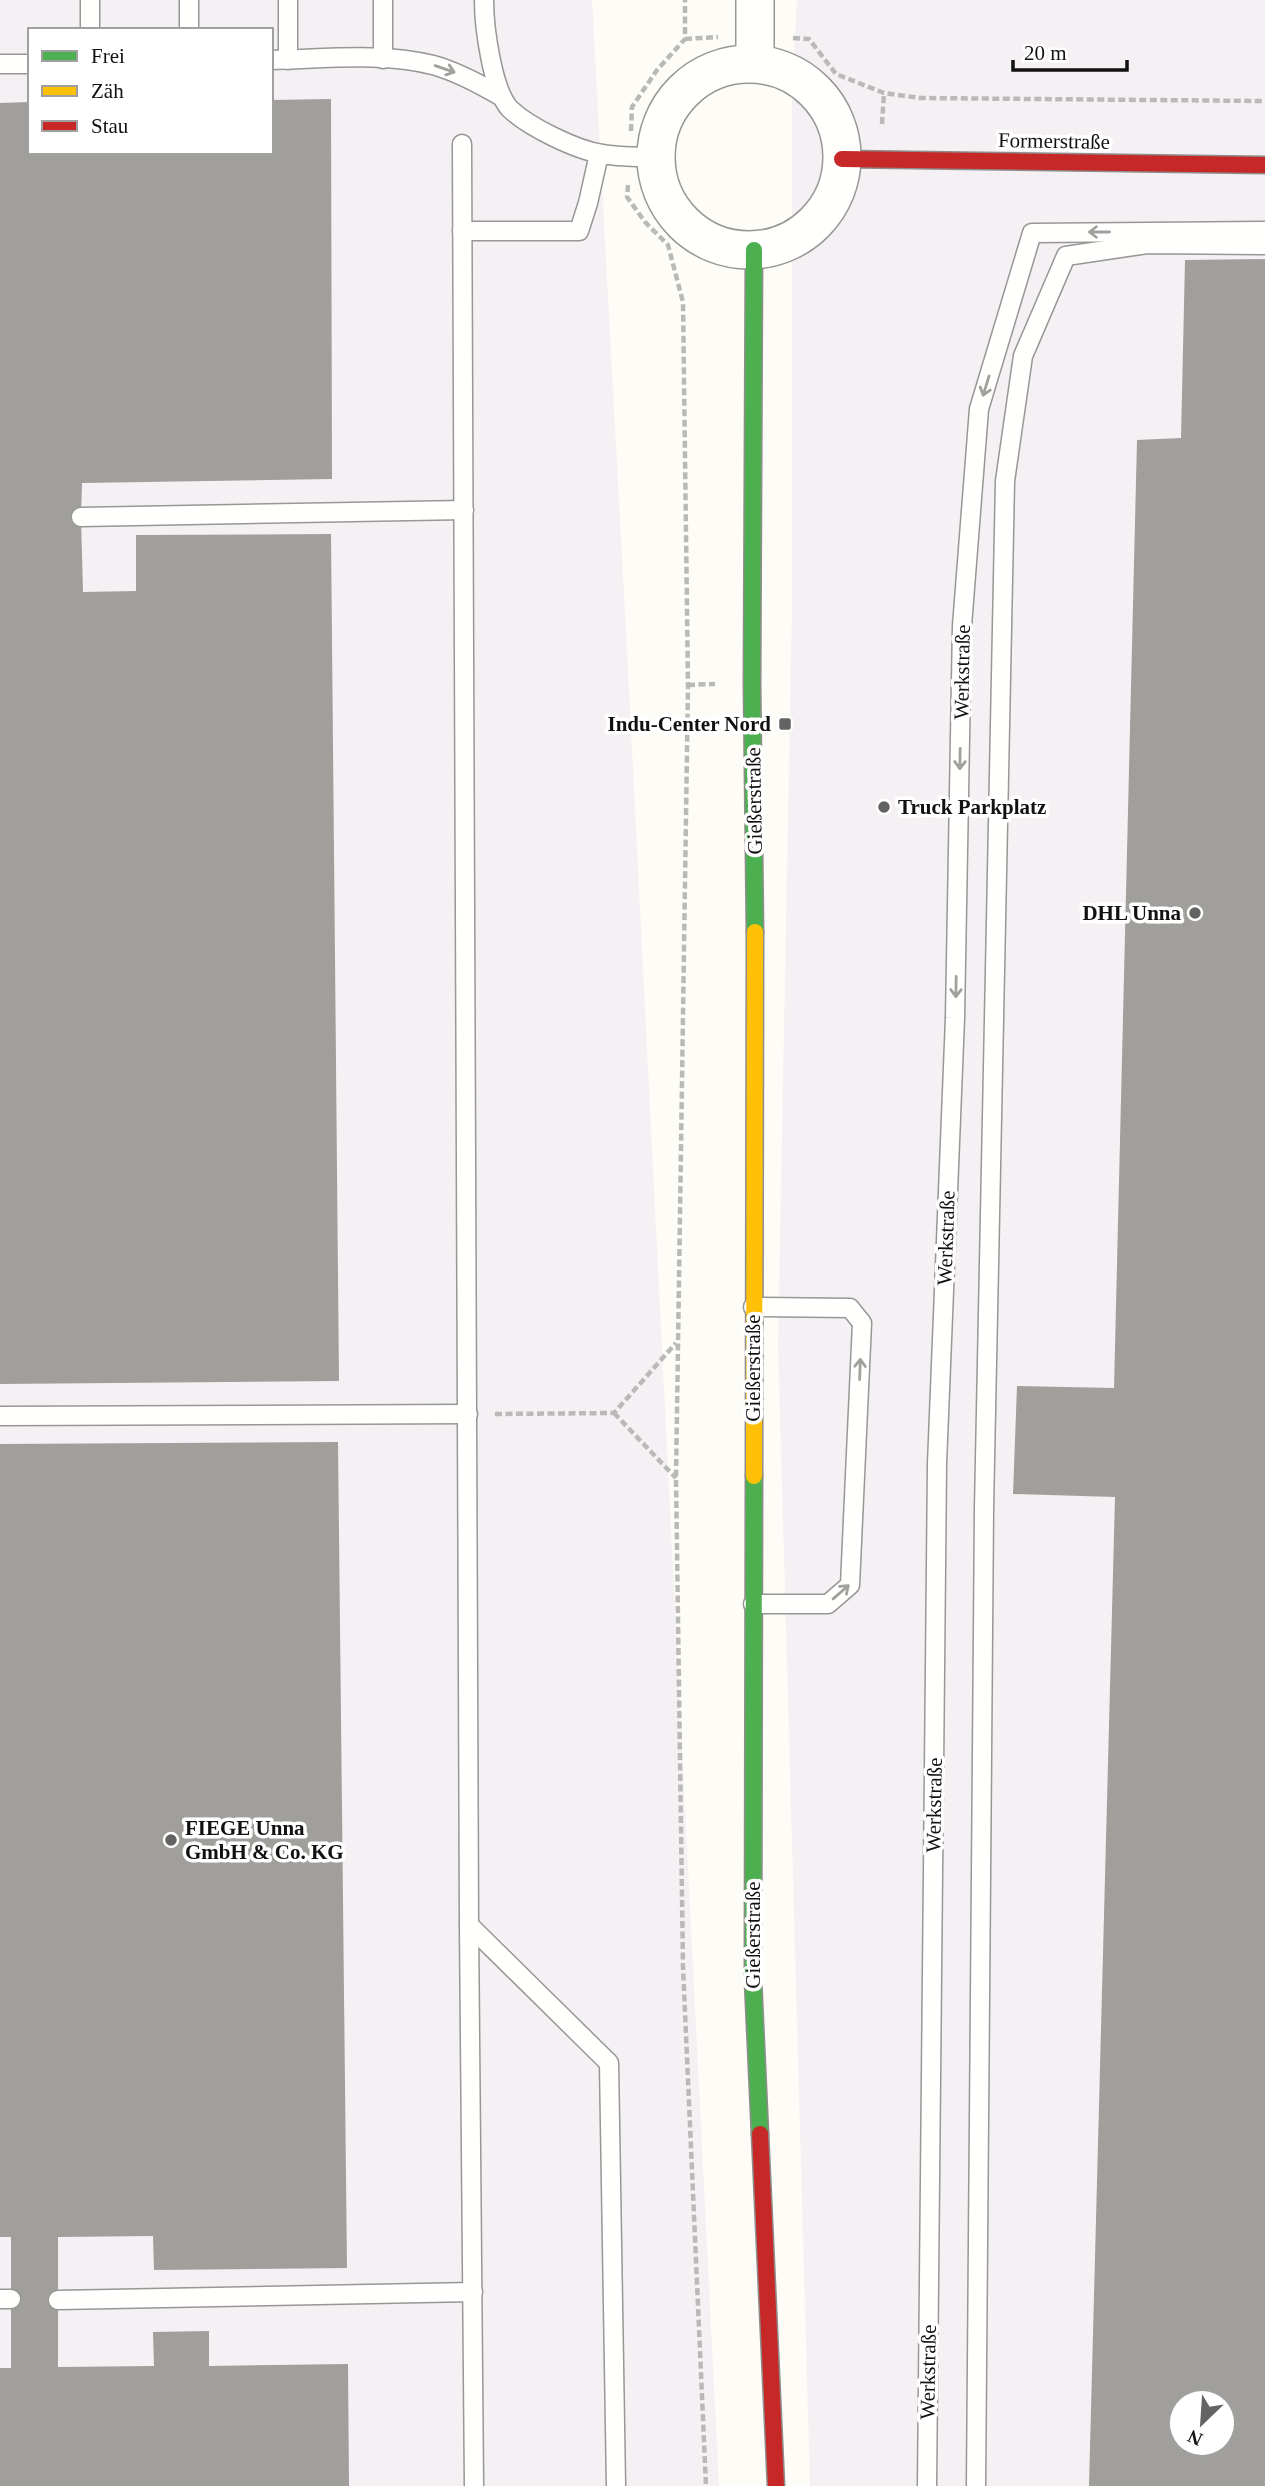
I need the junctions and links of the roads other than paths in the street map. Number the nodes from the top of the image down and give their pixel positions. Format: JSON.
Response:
{"nodes":[{"id":1,"x":90,"y":0,"type":"edge"},
{"id":2,"x":189,"y":0,"type":"edge"},
{"id":3,"x":288,"y":0,"type":"edge"},
{"id":4,"x":383,"y":0,"type":"edge"},
{"id":5,"x":484,"y":0,"type":"edge"},
{"id":6,"x":755,"y":0,"type":"edge"},
{"id":7,"x":90,"y":28,"type":"edge"},
{"id":8,"x":189,"y":28,"type":"edge"},
{"id":9,"x":755,"y":49,"type":"junction"},
{"id":10,"x":383,"y":59,"type":"junction"},
{"id":11,"x":280,"y":60,"type":"edge"},
{"id":12,"x":0,"y":64,"type":"edge"},
{"id":13,"x":28,"y":64,"type":"edge"},
{"id":14,"x":502,"y":97,"type":"junction"},
{"id":15,"x":462,"y":144,"type":"dead end"},
{"id":16,"x":599,"y":154,"type":"junction"},
{"id":17,"x":643,"y":157,"type":"junction"},
{"id":18,"x":842,"y":159,"type":"junction"},
{"id":19,"x":1265,"y":165,"type":"edge"},
{"id":20,"x":462,"y":231,"type":"junction"},
{"id":21,"x":1265,"y":231,"type":"edge"},
{"id":22,"x":1265,"y":245,"type":"edge"},
{"id":23,"x":754,"y":250,"type":"junction"},
{"id":24,"x":464,"y":510,"type":"junction"},
{"id":25,"x":80,"y":517,"type":"dead end"},
{"id":26,"x":753,"y":1307,"type":"junction"},
{"id":27,"x":468,"y":1414,"type":"junction"},
{"id":28,"x":0,"y":1416,"type":"edge"},
{"id":29,"x":753,"y":1604,"type":"junction"},
{"id":30,"x":469,"y":1925,"type":"junction"},
{"id":31,"x":473,"y":2292,"type":"junction"},
{"id":32,"x":58,"y":2300,"type":"dead end"},
{"id":33,"x":474,"y":2486,"type":"edge"},
{"id":34,"x":616,"y":2486,"type":"edge"},
{"id":35,"x":776,"y":2486,"type":"edge"},
{"id":36,"x":927,"y":2486,"type":"edge"},
{"id":37,"x":976,"y":2486,"type":"edge"}],
"edges":[{"from":1,"to":7,"type":"lane"},
{"from":2,"to":8,"type":"lane"},
{"from":3,"to":11,"type":"lane"},
{"from":4,"to":10,"type":"lane"},
{"from":5,"to":14,"type":"lane"},
{"from":6,"to":9,"type":"street"},
{"from":9,"to":17,"type":"street"},
{"from":9,"to":18,"type":"street"},
{"from":10,"to":11,"type":"lane"},
{"from":10,"to":14,"type":"lane","one_way":true},
{"from":12,"to":13,"type":"lane"},
{"from":14,"to":16,"type":"lane"},
{"from":15,"to":20,"type":"lane"},
{"from":16,"to":17,"type":"lane"},
{"from":16,"to":20,"type":"lane"},
{"from":17,"to":23,"type":"street"},
{"from":18,"to":19,"type":"street","name":"Formerstraße"},
{"from":18,"to":23,"type":"street"},
{"from":20,"to":24,"type":"lane"},
{"from":21,"to":36,"type":"lane","name":"Werkstraße","one_way":true},
{"from":22,"to":37,"type":"lane"},
{"from":23,"to":26,"type":"street","name":"Gießerstraße"},
{"from":24,"to":25,"type":"lane"},
{"from":24,"to":27,"type":"lane"},
{"from":26,"to":29,"type":"street","name":"Gießerstraße"},
{"from":29,"to":26,"type":"lane","one_way":true},
{"from":27,"to":28,"type":"lane"},
{"from":27,"to":30,"type":"lane"},
{"from":29,"to":35,"type":"street","name":"Gießerstraße"},
{"from":30,"to":31,"type":"lane"},
{"from":30,"to":34,"type":"lane"},
{"from":31,"to":32,"type":"lane"},
{"from":31,"to":33,"type":"lane"}]}
